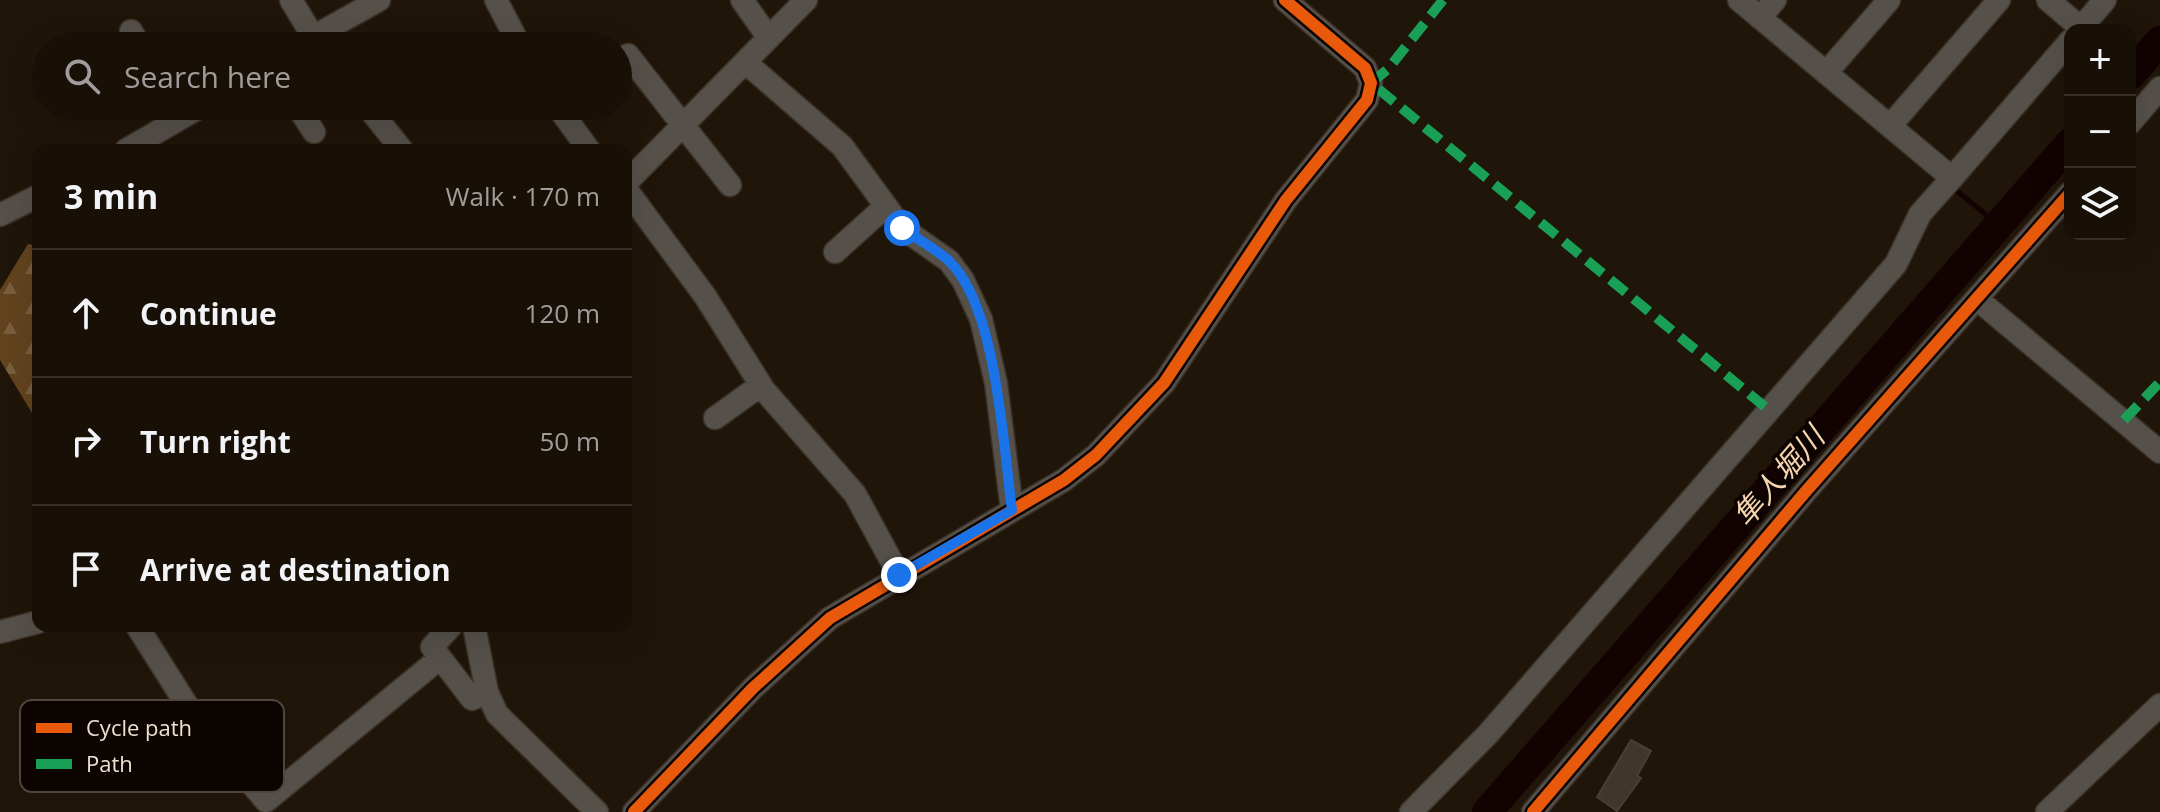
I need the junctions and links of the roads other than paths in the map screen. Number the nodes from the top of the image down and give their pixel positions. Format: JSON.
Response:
{"nodes":[{"id":1,"x":291,"y":0,"type":"edge"},
{"id":2,"x":379,"y":0,"type":"edge"},
{"id":3,"x":496,"y":0,"type":"edge"},
{"id":4,"x":742,"y":0,"type":"edge"},
{"id":5,"x":806,"y":0,"type":"edge"},
{"id":6,"x":1285,"y":0,"type":"edge"},
{"id":7,"x":1739,"y":0,"type":"edge"},
{"id":8,"x":1775,"y":0,"type":"edge"},
{"id":9,"x":1889,"y":0,"type":"edge"},
{"id":10,"x":1999,"y":0,"type":"edge"},
{"id":11,"x":2048,"y":0,"type":"edge"},
{"id":12,"x":2105,"y":0,"type":"edge"},
{"id":13,"x":1760,"y":18,"type":"junction"},
{"id":14,"x":2069,"y":24,"type":"edge"},
{"id":15,"x":2085,"y":24,"type":"edge"},
{"id":16,"x":304,"y":32,"type":"edge"},
{"id":17,"x":327,"y":32,"type":"edge"},
{"id":18,"x":513,"y":32,"type":"edge"},
{"id":19,"x":768,"y":37,"type":"junction"},
{"id":20,"x":2064,"y":48,"type":"edge"},
{"id":21,"x":632,"y":60,"type":"edge"},
{"id":22,"x":746,"y":63,"type":"junction"},
{"id":23,"x":1826,"y":73,"type":"junction"},
{"id":24,"x":2160,"y":88,"type":"edge"},
{"id":25,"x":2136,"y":116,"type":"edge"},
{"id":26,"x":172,"y":120,"type":"edge"},
{"id":27,"x":306,"y":120,"type":"edge"},
{"id":28,"x":378,"y":120,"type":"edge"},
{"id":29,"x":567,"y":120,"type":"edge"},
{"id":30,"x":1890,"y":126,"type":"junction"},
{"id":31,"x":682,"y":128,"type":"junction"},
{"id":32,"x":314,"y":132,"type":"dead end"},
{"id":33,"x":135,"y":144,"type":"edge"},
{"id":34,"x":397,"y":144,"type":"edge"},
{"id":35,"x":585,"y":144,"type":"edge"},
{"id":36,"x":632,"y":177,"type":"edge"},
{"id":37,"x":1952,"y":178,"type":"junction"},
{"id":38,"x":730,"y":185,"type":"dead end"},
{"id":39,"x":632,"y":197,"type":"edge"},
{"id":40,"x":32,"y":199,"type":"edge"},
{"id":41,"x":2064,"y":200,"type":"edge"},
{"id":42,"x":886,"y":206,"type":"junction"},
{"id":43,"x":0,"y":215,"type":"edge"},
{"id":44,"x":835,"y":252,"type":"dead end"},
{"id":45,"x":1977,"y":299,"type":"junction"},
{"id":46,"x":761,"y":385,"type":"junction"},
{"id":47,"x":715,"y":418,"type":"dead end"},
{"id":48,"x":2160,"y":452,"type":"edge"},
{"id":49,"x":1012,"y":510,"type":"junction"},
{"id":50,"x":899,"y":575,"type":"junction"},
{"id":51,"x":32,"y":624,"type":"edge"},
{"id":52,"x":0,"y":632,"type":"edge"},
{"id":53,"x":141,"y":632,"type":"edge"},
{"id":54,"x":446,"y":632,"type":"edge"},
{"id":55,"x":475,"y":632,"type":"edge"},
{"id":56,"x":440,"y":658,"type":"junction"},
{"id":57,"x":487,"y":692,"type":"junction"},
{"id":58,"x":184,"y":700,"type":"edge"},
{"id":59,"x":2160,"y":705,"type":"edge"},
{"id":60,"x":284,"y":786,"type":"edge"},
{"id":61,"x":258,"y":792,"type":"edge"},
{"id":62,"x":277,"y":792,"type":"edge"},
{"id":63,"x":597,"y":812,"type":"edge"},
{"id":64,"x":634,"y":812,"type":"edge"},
{"id":65,"x":1411,"y":812,"type":"edge"},
{"id":66,"x":1533,"y":812,"type":"edge"},
{"id":67,"x":2047,"y":812,"type":"edge"}],
"edges":[{"from":1,"to":16,"type":"street"},
{"from":2,"to":17,"type":"street"},
{"from":3,"to":18,"type":"street"},
{"from":4,"to":19,"type":"street"},
{"from":5,"to":19,"type":"street"},
{"from":6,"to":49,"type":"street"},
{"from":7,"to":13,"type":"street"},
{"from":8,"to":13,"type":"street"},
{"from":9,"to":23,"type":"street"},
{"from":10,"to":30,"type":"street"},
{"from":11,"to":14,"type":"street"},
{"from":12,"to":15,"type":"street"},
{"from":13,"to":23,"type":"street"},
{"from":19,"to":22,"type":"street"},
{"from":20,"to":37,"type":"street"},
{"from":21,"to":31,"type":"street"},
{"from":22,"to":31,"type":"street"},
{"from":22,"to":42,"type":"street"},
{"from":23,"to":30,"type":"street"},
{"from":24,"to":25,"type":"street"},
{"from":26,"to":33,"type":"street"},
{"from":27,"to":32,"type":"street"},
{"from":28,"to":34,"type":"street"},
{"from":29,"to":35,"type":"street"},
{"from":30,"to":37,"type":"street"},
{"from":31,"to":36,"type":"street"},
{"from":31,"to":38,"type":"street"},
{"from":37,"to":65,"type":"street"},
{"from":39,"to":46,"type":"street"},
{"from":40,"to":43,"type":"street"},
{"from":41,"to":45,"type":"street"},
{"from":42,"to":44,"type":"street"},
{"from":42,"to":49,"type":"street"},
{"from":45,"to":48,"type":"street"},
{"from":45,"to":66,"type":"street"},
{"from":46,"to":47,"type":"street"},
{"from":46,"to":50,"type":"street"},
{"from":49,"to":50,"type":"street"},
{"from":50,"to":64,"type":"street"},
{"from":51,"to":52,"type":"street"},
{"from":53,"to":58,"type":"street"},
{"from":54,"to":56,"type":"street"},
{"from":55,"to":57,"type":"street"},
{"from":56,"to":57,"type":"street"},
{"from":56,"to":60,"type":"street"},
{"from":57,"to":63,"type":"street"},
{"from":59,"to":67,"type":"street"},
{"from":61,"to":62,"type":"street"}]}
